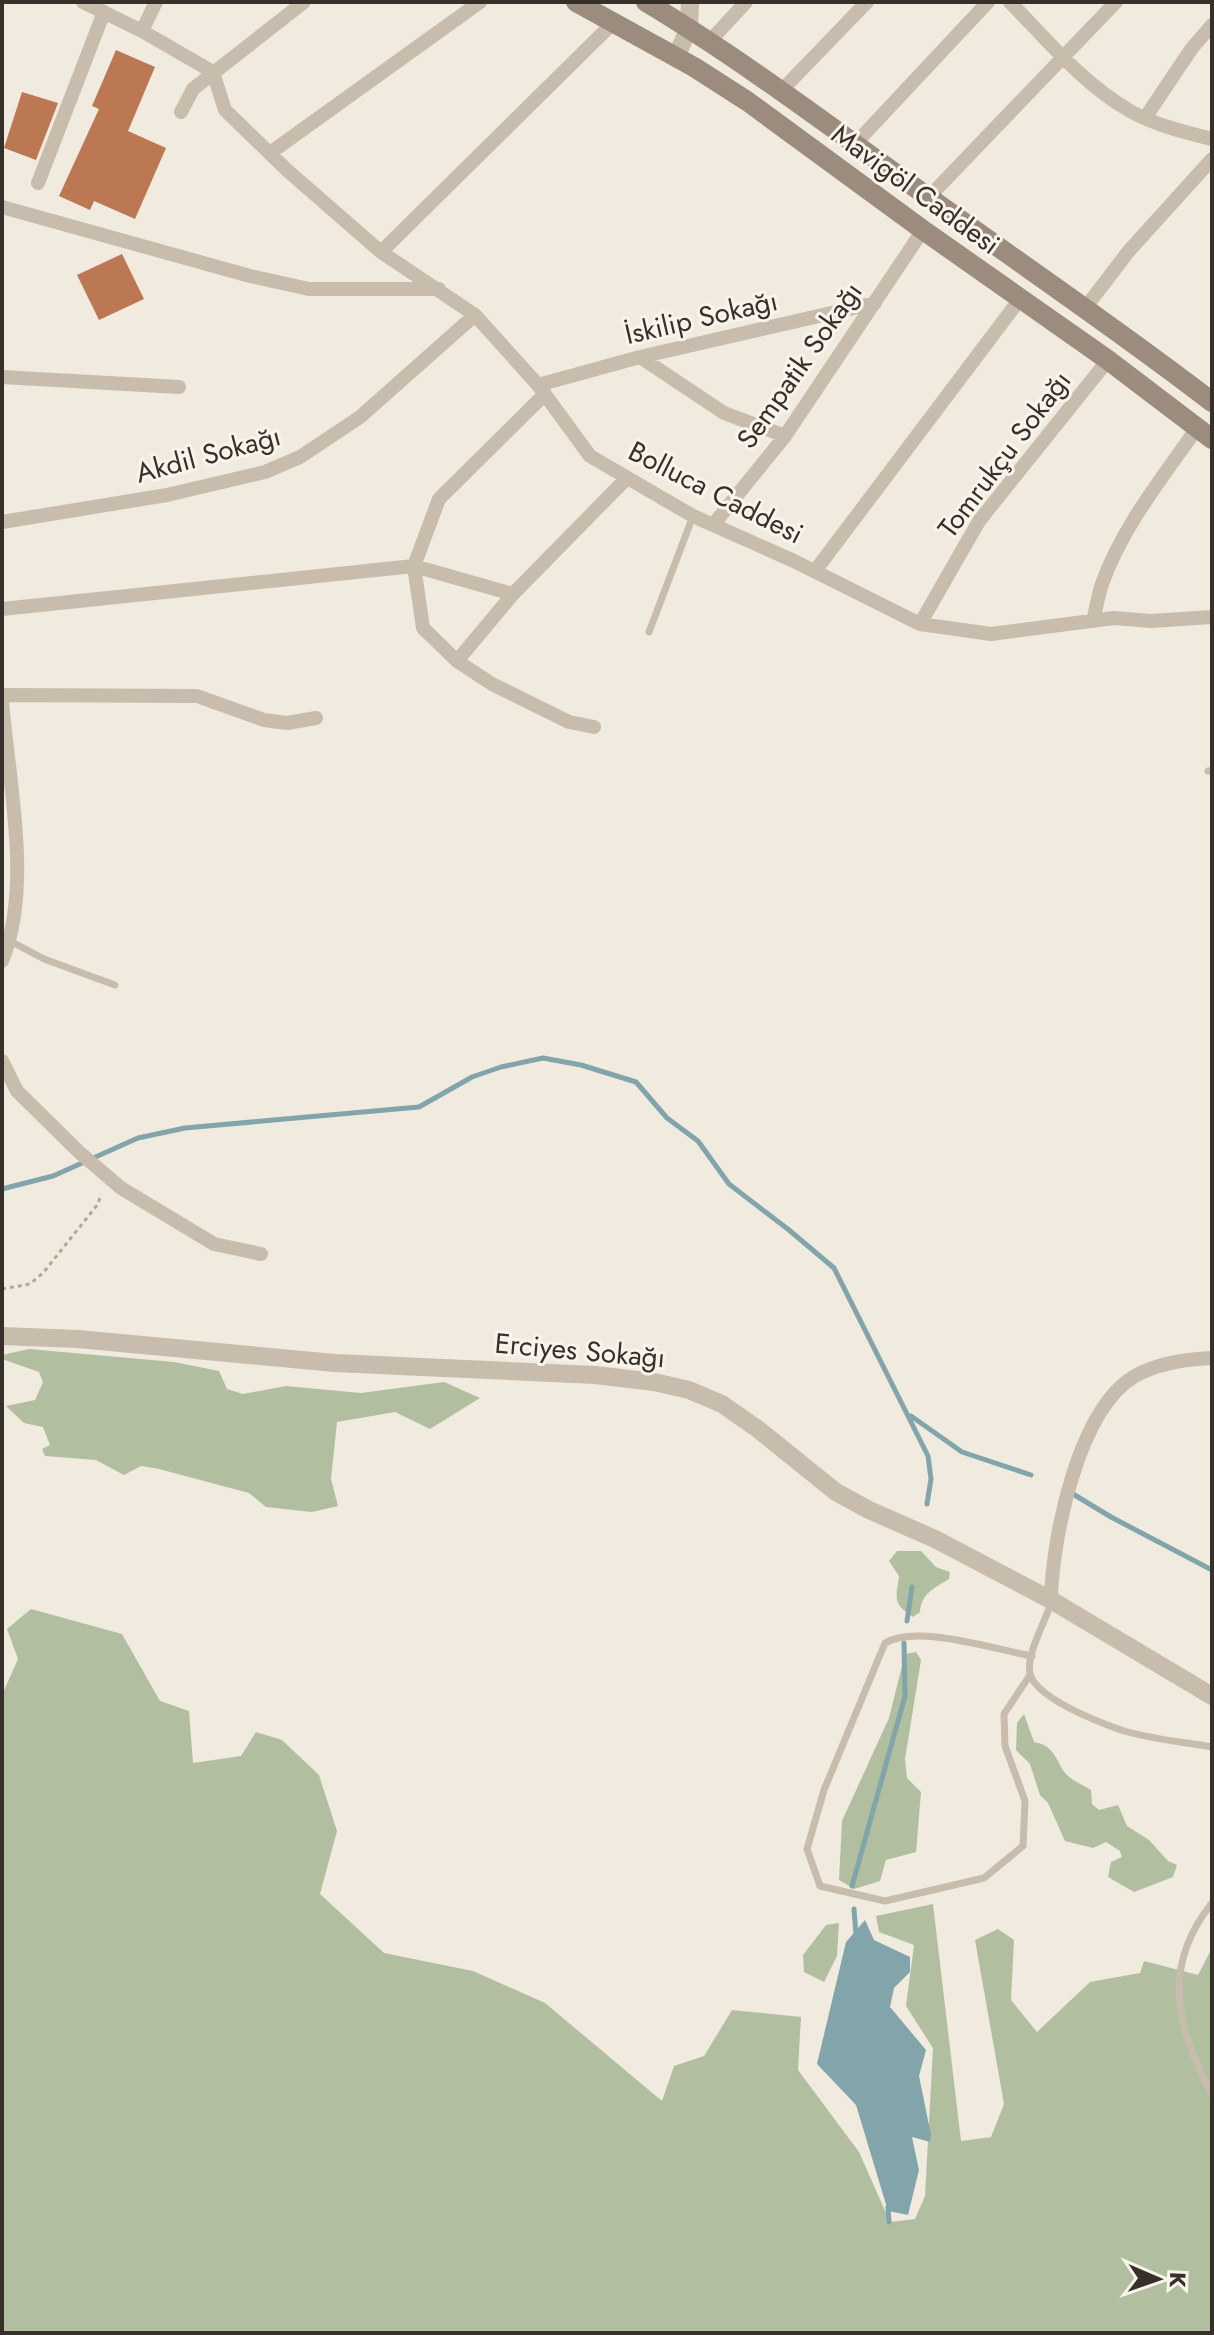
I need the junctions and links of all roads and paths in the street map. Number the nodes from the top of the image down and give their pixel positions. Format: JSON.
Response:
{"nodes":[{"id":1,"x":83,"y":2,"type":"edge"},
{"id":2,"x":156,"y":2,"type":"edge"},
{"id":3,"x":304,"y":2,"type":"edge"},
{"id":4,"x":480,"y":2,"type":"edge"},
{"id":5,"x":576,"y":2,"type":"edge"},
{"id":6,"x":646,"y":2,"type":"edge"},
{"id":7,"x":690,"y":2,"type":"edge"},
{"id":8,"x":746,"y":2,"type":"edge"},
{"id":9,"x":867,"y":2,"type":"edge"},
{"id":10,"x":988,"y":2,"type":"edge"},
{"id":11,"x":1010,"y":2,"type":"edge"},
{"id":12,"x":1116,"y":2,"type":"edge"},
{"id":13,"x":104,"y":12,"type":"junction"},
{"id":14,"x":614,"y":22,"type":"junction"},
{"id":15,"x":1212,"y":25,"type":"edge"},
{"id":16,"x":689,"y":28,"type":"junction"},
{"id":17,"x":142,"y":31,"type":"junction"},
{"id":18,"x":710,"y":41,"type":"junction"},
{"id":19,"x":676,"y":57,"type":"junction"},
{"id":20,"x":1062,"y":57,"type":"junction"},
{"id":21,"x":213,"y":72,"type":"junction"},
{"id":22,"x":782,"y":90,"type":"junction"},
{"id":23,"x":181,"y":112,"type":"dead end"},
{"id":24,"x":1145,"y":118,"type":"junction"},
{"id":25,"x":1212,"y":139,"type":"edge"},
{"id":26,"x":855,"y":144,"type":"junction"},
{"id":27,"x":270,"y":153,"type":"junction"},
{"id":28,"x":1212,"y":159,"type":"edge"},
{"id":29,"x":38,"y":183,"type":"dead end"},
{"id":30,"x":928,"y":198,"type":"junction"},
{"id":31,"x":2,"y":207,"type":"edge"},
{"id":32,"x":923,"y":230,"type":"junction"},
{"id":33,"x":381,"y":252,"type":"junction"},
{"id":34,"x":439,"y":289,"type":"junction"},
{"id":35,"x":1020,"y":299,"type":"junction"},
{"id":36,"x":875,"y":303,"type":"junction"},
{"id":37,"x":1086,"y":307,"type":"junction"},
{"id":38,"x":475,"y":315,"type":"junction"},
{"id":39,"x":640,"y":357,"type":"junction"},
{"id":40,"x":1108,"y":360,"type":"junction"},
{"id":41,"x":2,"y":377,"type":"edge"},
{"id":42,"x":179,"y":387,"type":"dead end"},
{"id":43,"x":542,"y":389,"type":"junction"},
{"id":44,"x":1212,"y":402,"type":"edge"},
{"id":45,"x":1205,"y":433,"type":"edge"},
{"id":46,"x":785,"y":436,"type":"junction"},
{"id":47,"x":627,"y":478,"type":"junction"},
{"id":48,"x":693,"y":516,"type":"junction"},
{"id":49,"x":2,"y":522,"type":"edge"},
{"id":50,"x":713,"y":525,"type":"junction"},
{"id":51,"x":414,"y":566,"type":"junction"},
{"id":52,"x":815,"y":571,"type":"junction"},
{"id":53,"x":513,"y":594,"type":"junction"},
{"id":54,"x":2,"y":609,"type":"edge"},
{"id":55,"x":1212,"y":617,"type":"edge"},
{"id":56,"x":1093,"y":621,"type":"junction"},
{"id":57,"x":920,"y":624,"type":"junction"},
{"id":58,"x":649,"y":632,"type":"dead end"},
{"id":59,"x":457,"y":661,"type":"junction"},
{"id":60,"x":2,"y":698,"type":"edge"},
{"id":61,"x":316,"y":718,"type":"dead end"},
{"id":62,"x":594,"y":727,"type":"dead end"},
{"id":63,"x":5,"y":773,"type":"edge"},
{"id":64,"x":10,"y":941,"type":"junction"},
{"id":65,"x":2,"y":961,"type":"edge"},
{"id":66,"x":115,"y":985,"type":"dead end"},
{"id":67,"x":2,"y":1061,"type":"edge"},
{"id":68,"x":98,"y":1170,"type":"junction"},
{"id":69,"x":261,"y":1254,"type":"dead end"},
{"id":70,"x":2,"y":1289,"type":"edge"},
{"id":71,"x":2,"y":1336,"type":"edge"},
{"id":72,"x":1212,"y":1358,"type":"edge"},
{"id":73,"x":1051,"y":1600,"type":"junction"},
{"id":74,"x":1032,"y":1656,"type":"junction"},
{"id":75,"x":1030,"y":1675,"type":"junction"},
{"id":76,"x":1212,"y":1696,"type":"edge"},
{"id":77,"x":1212,"y":1747,"type":"edge"},
{"id":78,"x":1212,"y":1903,"type":"edge"},
{"id":79,"x":1212,"y":2095,"type":"edge"}],
"edges":[{"from":1,"to":13,"type":"street"},
{"from":2,"to":17,"type":"street"},
{"from":3,"to":21,"type":"street"},
{"from":4,"to":27,"type":"street"},
{"from":5,"to":14,"type":"main road","name":"Mavigöl Caddesi"},
{"from":6,"to":16,"type":"main road","name":"Mavigöl Caddesi"},
{"from":7,"to":16,"type":"street"},
{"from":8,"to":18,"type":"street"},
{"from":9,"to":22,"type":"street"},
{"from":10,"to":26,"type":"street"},
{"from":11,"to":20,"type":"street"},
{"from":12,"to":20,"type":"street"},
{"from":13,"to":17,"type":"street"},
{"from":13,"to":29,"type":"street"},
{"from":14,"to":19,"type":"main road","name":"Mavigöl Caddesi"},
{"from":14,"to":33,"type":"street"},
{"from":15,"to":24,"type":"street"},
{"from":16,"to":18,"type":"main road","name":"Mavigöl Caddesi"},
{"from":16,"to":19,"type":"street"},
{"from":17,"to":21,"type":"street"},
{"from":18,"to":22,"type":"main road","name":"Mavigöl Caddesi"},
{"from":19,"to":32,"type":"main road","name":"Mavigöl Caddesi"},
{"from":20,"to":24,"type":"street"},
{"from":20,"to":30,"type":"street"},
{"from":21,"to":23,"type":"street"},
{"from":21,"to":27,"type":"street","name":"Bolluca Caddesi"},
{"from":22,"to":26,"type":"main road","name":"Mavigöl Caddesi"},
{"from":24,"to":25,"type":"street"},
{"from":26,"to":30,"type":"main road","name":"Mavigöl Caddesi"},
{"from":27,"to":33,"type":"street","name":"Bolluca Caddesi"},
{"from":28,"to":37,"type":"street"},
{"from":30,"to":37,"type":"main road","name":"Mavigöl Caddesi"},
{"from":31,"to":34,"type":"street"},
{"from":32,"to":35,"type":"main road","name":"Mavigöl Caddesi"},
{"from":32,"to":36,"type":"street","name":"Sempatik Sokağı"},
{"from":33,"to":34,"type":"street","name":"Bolluca Caddesi"},
{"from":34,"to":38,"type":"street","name":"Bolluca Caddesi"},
{"from":35,"to":40,"type":"main road","name":"Mavigöl Caddesi"},
{"from":35,"to":52,"type":"street"},
{"from":36,"to":39,"type":"street","name":"İskilip Sokağı"},
{"from":36,"to":46,"type":"street","name":"Sempatik Sokağı"},
{"from":37,"to":44,"type":"main road","name":"Mavigöl Caddesi"},
{"from":38,"to":43,"type":"street","name":"Bolluca Caddesi"},
{"from":38,"to":49,"type":"street","name":"Akdil Sokağı"},
{"from":39,"to":43,"type":"street","name":"İskilip Sokağı"},
{"from":39,"to":46,"type":"street"},
{"from":40,"to":45,"type":"main road","name":"Mavigöl Caddesi"},
{"from":40,"to":57,"type":"street","name":"Tomrukçu Sokağı"},
{"from":41,"to":42,"type":"street"},
{"from":43,"to":47,"type":"street","name":"Bolluca Caddesi"},
{"from":43,"to":51,"type":"street"},
{"from":45,"to":56,"type":"street"},
{"from":46,"to":50,"type":"street","name":"Sempatik Sokağı"},
{"from":47,"to":48,"type":"street","name":"Bolluca Caddesi"},
{"from":47,"to":53,"type":"street"},
{"from":48,"to":50,"type":"street","name":"Bolluca Caddesi"},
{"from":48,"to":58,"type":"lane"},
{"from":50,"to":52,"type":"street","name":"Bolluca Caddesi"},
{"from":51,"to":53,"type":"street"},
{"from":51,"to":54,"type":"street"},
{"from":51,"to":59,"type":"street"},
{"from":52,"to":57,"type":"street","name":"Bolluca Caddesi"},
{"from":53,"to":59,"type":"street"},
{"from":55,"to":56,"type":"street","name":"Bolluca Caddesi"},
{"from":56,"to":57,"type":"street","name":"Bolluca Caddesi"},
{"from":59,"to":62,"type":"street"},
{"from":60,"to":61,"type":"street"},
{"from":60,"to":63,"type":"street"},
{"from":63,"to":64,"type":"street"},
{"from":64,"to":65,"type":"street"},
{"from":64,"to":66,"type":"lane"},
{"from":67,"to":68,"type":"street"},
{"from":68,"to":69,"type":"street"},
{"from":68,"to":70,"type":"path"},
{"from":71,"to":73,"type":"street","name":"Erciyes Sokağı"},
{"from":72,"to":73,"type":"street"},
{"from":73,"to":74,"type":"lane"},
{"from":73,"to":76,"type":"street","name":"Erciyes Sokağı"},
{"from":74,"to":75,"type":"lane"},
{"from":74,"to":75,"type":"lane"},
{"from":75,"to":77,"type":"lane"},
{"from":78,"to":79,"type":"lane"}]}
